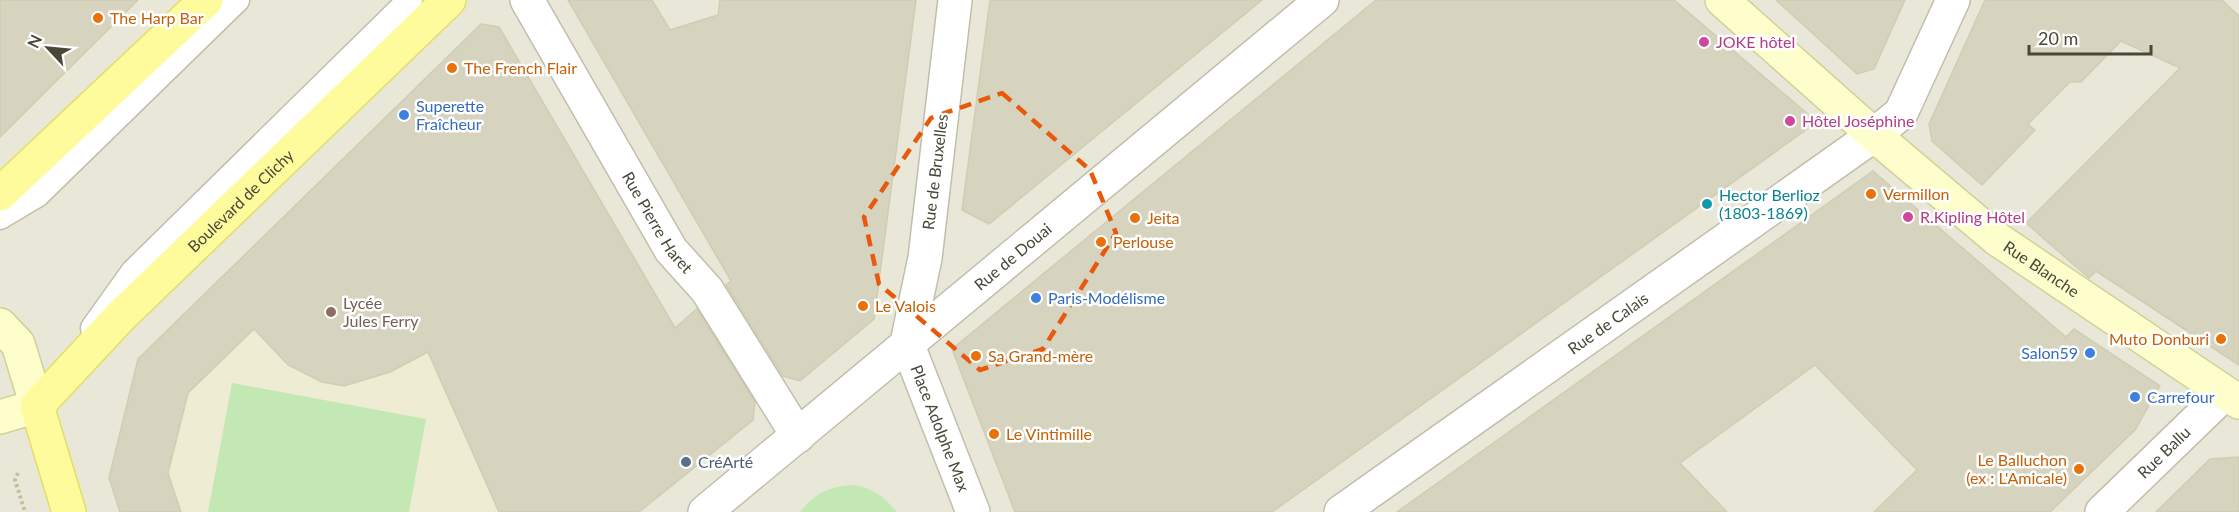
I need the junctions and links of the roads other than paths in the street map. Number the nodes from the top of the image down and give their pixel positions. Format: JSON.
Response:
{"nodes":[{"id":1,"x":206,"y":0,"type":"edge"},
{"id":2,"x":237,"y":0,"type":"edge"},
{"id":3,"x":410,"y":0,"type":"edge"},
{"id":4,"x":449,"y":0,"type":"edge"},
{"id":5,"x":527,"y":0,"type":"edge"},
{"id":6,"x":955,"y":0,"type":"edge"},
{"id":7,"x":1322,"y":0,"type":"edge"},
{"id":8,"x":1722,"y":0,"type":"edge"},
{"id":9,"x":1953,"y":0,"type":"edge"},
{"id":10,"x":1874,"y":135,"type":"junction"},
{"id":11,"x":0,"y":194,"type":"edge"},
{"id":12,"x":0,"y":217,"type":"edge"},
{"id":13,"x":0,"y":326,"type":"edge"},
{"id":14,"x":907,"y":343,"type":"junction"},
{"id":15,"x":2232,"y":398,"type":"edge"},
{"id":16,"x":37,"y":406,"type":"junction"},
{"id":17,"x":0,"y":417,"type":"edge"},
{"id":18,"x":798,"y":436,"type":"junction"},
{"id":19,"x":69,"y":512,"type":"edge"},
{"id":20,"x":705,"y":512,"type":"edge"},
{"id":21,"x":973,"y":512,"type":"edge"},
{"id":22,"x":1341,"y":512,"type":"edge"},
{"id":23,"x":2102,"y":512,"type":"edge"}],
"edges":[{"from":1,"to":11,"type":"main road"},
{"from":2,"to":12,"type":"lane"},
{"from":3,"to":16,"type":"lane","name":"Boulevard de Clichy"},
{"from":4,"to":16,"type":"main road","name":"Boulevard de Clichy"},
{"from":5,"to":18,"type":"street","name":"Rue Pierre Haret"},
{"from":6,"to":14,"type":"street","name":"Rue de Bruxelles"},
{"from":7,"to":14,"type":"street","name":"Rue de Douai"},
{"from":8,"to":10,"type":"street","name":"Rue Blanche"},
{"from":9,"to":10,"type":"street","name":"Rue de Calais"},
{"from":10,"to":15,"type":"street","name":"Rue Blanche"},
{"from":10,"to":22,"type":"street","name":"Rue de Calais"},
{"from":13,"to":16,"type":"street"},
{"from":14,"to":18,"type":"street","name":"Rue de Douai"},
{"from":14,"to":21,"type":"street","name":"Place Adolphe Max"},
{"from":15,"to":23,"type":"street","name":"Rue Ballu"},
{"from":16,"to":17,"type":"street"},
{"from":16,"to":19,"type":"main road"},
{"from":18,"to":20,"type":"street","name":"Rue de Douai"}]}
